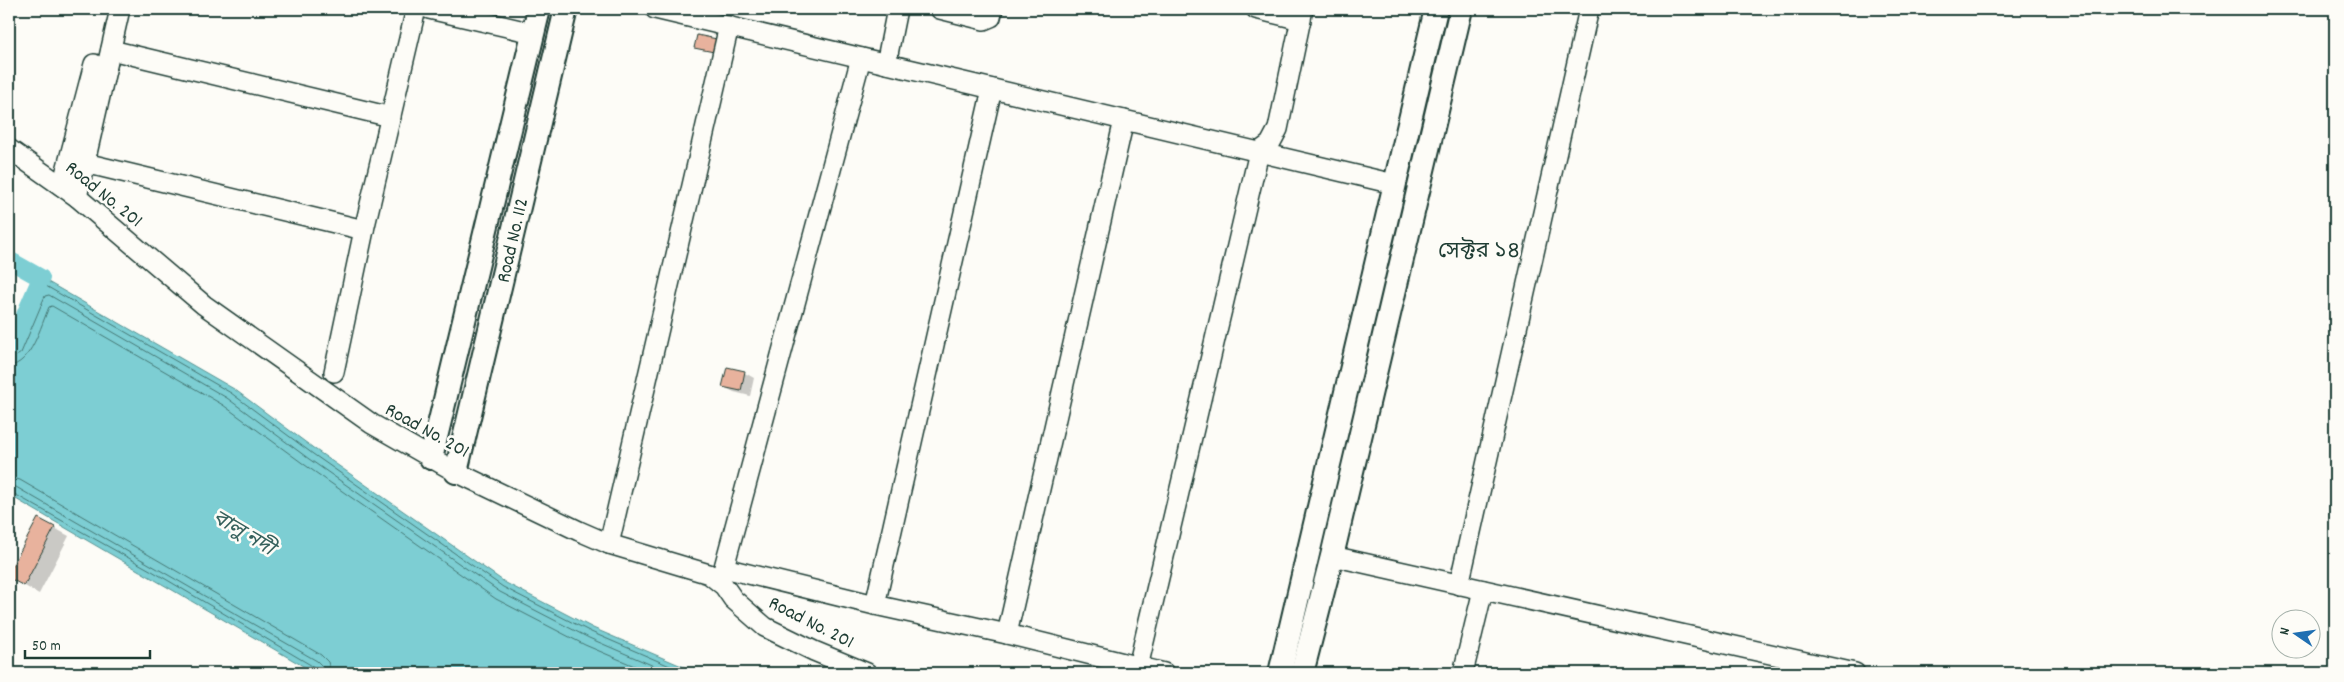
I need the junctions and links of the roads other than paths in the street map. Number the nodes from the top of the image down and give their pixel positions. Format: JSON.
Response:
{"nodes":[{"id":1,"x":108,"y":9,"type":"edge"},
{"id":2,"x":120,"y":9,"type":"edge"},
{"id":3,"x":416,"y":9,"type":"edge"},
{"id":4,"x":429,"y":9,"type":"edge"},
{"id":5,"x":536,"y":9,"type":"edge"},
{"id":6,"x":566,"y":9,"type":"edge"},
{"id":7,"x":655,"y":9,"type":"edge"},
{"id":8,"x":897,"y":9,"type":"edge"},
{"id":9,"x":940,"y":9,"type":"edge"},
{"id":10,"x":993,"y":9,"type":"edge"},
{"id":11,"x":1256,"y":9,"type":"edge"},
{"id":12,"x":1436,"y":9,"type":"edge"},
{"id":13,"x":1461,"y":9,"type":"edge"},
{"id":14,"x":1589,"y":9,"type":"edge"},
{"id":15,"x":1302,"y":14,"type":"edge"},
{"id":16,"x":729,"y":26,"type":"junction"},
{"id":17,"x":533,"y":33,"type":"junction"},
{"id":18,"x":111,"y":50,"type":"junction"},
{"id":19,"x":861,"y":58,"type":"junction"},
{"id":20,"x":886,"y":64,"type":"junction"},
{"id":21,"x":992,"y":89,"type":"junction"},
{"id":22,"x":391,"y":117,"type":"junction"},
{"id":23,"x":1124,"y":120,"type":"junction"},
{"id":24,"x":9,"y":149,"type":"edge"},
{"id":25,"x":1260,"y":152,"type":"junction"},
{"id":26,"x":85,"y":163,"type":"junction"},
{"id":27,"x":1394,"y":184,"type":"junction"},
{"id":28,"x":70,"y":192,"type":"junction"},
{"id":29,"x":364,"y":230,"type":"junction"},
{"id":30,"x":334,"y":372,"type":"dead end"},
{"id":31,"x":431,"y":458,"type":"junction"},
{"id":32,"x":456,"y":472,"type":"junction"},
{"id":33,"x":609,"y":544,"type":"junction"},
{"id":34,"x":1332,"y":556,"type":"junction"},
{"id":35,"x":722,"y":575,"type":"junction"},
{"id":36,"x":1459,"y":585,"type":"junction"},
{"id":37,"x":1483,"y":590,"type":"junction"},
{"id":38,"x":875,"y":605,"type":"junction"},
{"id":39,"x":1007,"y":634,"type":"junction"},
{"id":40,"x":1138,"y":667,"type":"junction"},
{"id":41,"x":867,"y":673,"type":"edge"},
{"id":42,"x":1164,"y":673,"type":"edge"},
{"id":43,"x":1280,"y":673,"type":"edge"},
{"id":44,"x":1302,"y":673,"type":"edge"},
{"id":45,"x":1463,"y":673,"type":"edge"},
{"id":46,"x":1854,"y":673,"type":"edge"}],
"edges":[{"from":1,"to":28,"type":"street"},
{"from":2,"to":18,"type":"street"},
{"from":3,"to":22,"type":"street"},
{"from":4,"to":17,"type":"street"},
{"from":5,"to":17,"type":"street","name":"Road No. 112"},
{"from":6,"to":32,"type":"street","name":"Road No. 112"},
{"from":7,"to":16,"type":"street"},
{"from":8,"to":20,"type":"street"},
{"from":9,"to":10,"type":"street"},
{"from":11,"to":15,"type":"street"},
{"from":12,"to":27,"type":"street"},
{"from":13,"to":34,"type":"street"},
{"from":14,"to":36,"type":"street"},
{"from":15,"to":25,"type":"street"},
{"from":16,"to":19,"type":"street"},
{"from":16,"to":33,"type":"street"},
{"from":17,"to":31,"type":"street","name":"Road No. 112"},
{"from":18,"to":22,"type":"street"},
{"from":18,"to":26,"type":"street"},
{"from":19,"to":20,"type":"street"},
{"from":19,"to":35,"type":"street"},
{"from":20,"to":21,"type":"street"},
{"from":21,"to":23,"type":"street"},
{"from":21,"to":38,"type":"street"},
{"from":22,"to":29,"type":"street"},
{"from":23,"to":25,"type":"street"},
{"from":23,"to":39,"type":"street"},
{"from":24,"to":28,"type":"street","name":"Road No. 201"},
{"from":25,"to":27,"type":"street"},
{"from":25,"to":40,"type":"street"},
{"from":26,"to":28,"type":"street"},
{"from":26,"to":29,"type":"street"},
{"from":27,"to":43,"type":"street"},
{"from":28,"to":31,"type":"street","name":"Road No. 201"},
{"from":29,"to":30,"type":"street"},
{"from":31,"to":32,"type":"street","name":"Road No. 201"},
{"from":32,"to":33,"type":"street","name":"Road No. 201"},
{"from":33,"to":35,"type":"street","name":"Road No. 201"},
{"from":34,"to":36,"type":"street"},
{"from":34,"to":44,"type":"street"},
{"from":35,"to":38,"type":"street"},
{"from":35,"to":41,"type":"street","name":"Road No. 201"},
{"from":36,"to":37,"type":"street"},
{"from":37,"to":45,"type":"street"},
{"from":37,"to":46,"type":"street"},
{"from":38,"to":39,"type":"street"},
{"from":39,"to":40,"type":"street"},
{"from":40,"to":42,"type":"street"}]}
